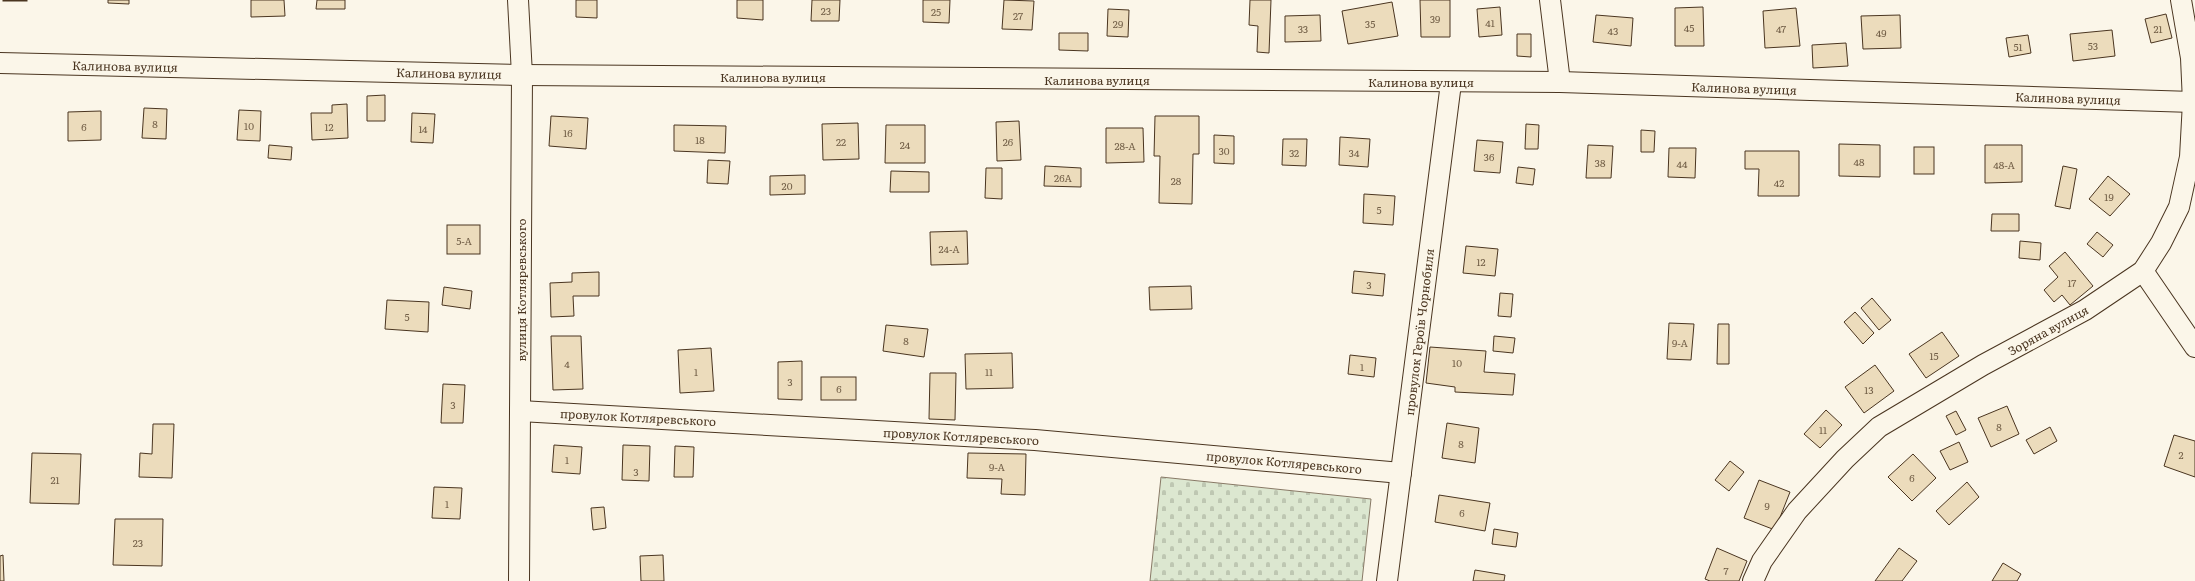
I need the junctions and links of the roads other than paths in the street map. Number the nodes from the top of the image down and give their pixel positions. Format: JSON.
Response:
{"nodes":[{"id":1,"x":518,"y":0,"type":"edge"},
{"id":2,"x":1550,"y":0,"type":"edge"},
{"id":3,"x":2181,"y":0,"type":"edge"},
{"id":4,"x":0,"y":63,"type":"edge"},
{"id":5,"x":522,"y":75,"type":"junction"},
{"id":6,"x":1560,"y":82,"type":"junction"},
{"id":7,"x":1451,"y":83,"type":"junction"},
{"id":8,"x":2193,"y":102,"type":"junction"},
{"id":9,"x":2143,"y":271,"type":"junction"},
{"id":10,"x":2195,"y":347,"type":"edge"},
{"id":11,"x":520,"y":411,"type":"junction"},
{"id":12,"x":1401,"y":473,"type":"junction"},
{"id":13,"x":519,"y":581,"type":"edge"},
{"id":14,"x":1387,"y":581,"type":"edge"},
{"id":15,"x":1753,"y":581,"type":"edge"}],
"edges":[{"from":1,"to":5,"type":"street","name":"вулиця Котляревського"},
{"from":2,"to":6,"type":"street"},
{"from":3,"to":8,"type":"street","name":"Зоряна вулиця"},
{"from":4,"to":5,"type":"street","name":"Калинова вулиця"},
{"from":5,"to":7,"type":"street","name":"Калинова вулиця"},
{"from":5,"to":11,"type":"street","name":"вулиця Котляревського"},
{"from":6,"to":7,"type":"street","name":"Калинова вулиця"},
{"from":6,"to":8,"type":"street","name":"Калинова вулиця"},
{"from":7,"to":12,"type":"street","name":"провулок Героїв Чорнобиля"},
{"from":8,"to":9,"type":"street","name":"Зоряна вулиця"},
{"from":9,"to":10,"type":"street"},
{"from":9,"to":15,"type":"street","name":"Зоряна вулиця"},
{"from":11,"to":12,"type":"street","name":"провулок Котляревського"},
{"from":11,"to":13,"type":"street","name":"вулиця Котляревського"},
{"from":12,"to":14,"type":"street","name":"провулок Героїв Чорнобиля"}]}
